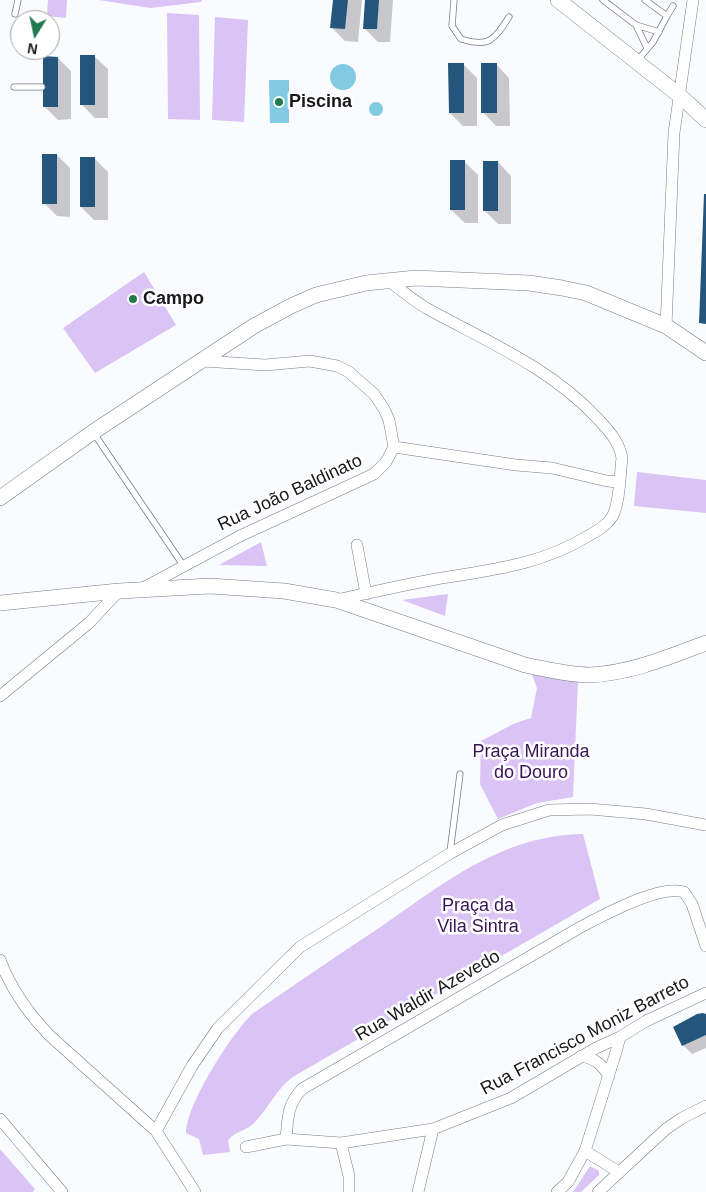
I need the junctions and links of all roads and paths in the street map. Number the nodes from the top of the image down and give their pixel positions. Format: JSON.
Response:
{"nodes":[{"id":1,"x":454,"y":0,"type":"edge"},
{"id":2,"x":558,"y":0,"type":"edge"},
{"id":3,"x":603,"y":0,"type":"edge"},
{"id":4,"x":645,"y":0,"type":"edge"},
{"id":5,"x":693,"y":0,"type":"edge"},
{"id":6,"x":673,"y":6,"type":"dead end"},
{"id":7,"x":667,"y":16,"type":"junction"},
{"id":8,"x":509,"y":17,"type":"dead end"},
{"id":9,"x":636,"y":25,"type":"junction"},
{"id":10,"x":659,"y":32,"type":"junction"},
{"id":11,"x":647,"y":48,"type":"junction"},
{"id":12,"x":638,"y":61,"type":"junction"},
{"id":13,"x":14,"y":87,"type":"dead end"},
{"id":14,"x":42,"y":87,"type":"dead end"},
{"id":15,"x":678,"y":95,"type":"junction"},
{"id":16,"x":706,"y":120,"type":"edge"},
{"id":17,"x":389,"y":281,"type":"junction"},
{"id":18,"x":666,"y":326,"type":"junction"},
{"id":19,"x":706,"y":353,"type":"edge"},
{"id":20,"x":203,"y":361,"type":"junction"},
{"id":21,"x":93,"y":432,"type":"junction"},
{"id":22,"x":394,"y":447,"type":"junction"},
{"id":23,"x":619,"y":482,"type":"junction"},
{"id":24,"x":0,"y":498,"type":"edge"},
{"id":25,"x":357,"y":546,"type":"dead end"},
{"id":26,"x":183,"y":565,"type":"junction"},
{"id":27,"x":140,"y":590,"type":"junction"},
{"id":28,"x":119,"y":591,"type":"junction"},
{"id":29,"x":366,"y":594,"type":"junction"},
{"id":30,"x":336,"y":600,"type":"junction"},
{"id":31,"x":0,"y":603,"type":"edge"},
{"id":32,"x":706,"y":642,"type":"edge"},
{"id":33,"x":0,"y":696,"type":"edge"},
{"id":34,"x":460,"y":774,"type":"dead end"},
{"id":35,"x":706,"y":825,"type":"edge"},
{"id":36,"x":450,"y":854,"type":"junction"},
{"id":37,"x":706,"y":946,"type":"edge"},
{"id":38,"x":0,"y":960,"type":"edge"},
{"id":39,"x":706,"y":992,"type":"edge"},
{"id":40,"x":620,"y":1037,"type":"junction"},
{"id":41,"x":581,"y":1056,"type":"junction"},
{"id":42,"x":609,"y":1076,"type":"junction"},
{"id":43,"x":706,"y":1106,"type":"edge"},
{"id":44,"x":0,"y":1119,"type":"edge"},
{"id":45,"x":433,"y":1129,"type":"junction"},
{"id":46,"x":156,"y":1131,"type":"junction"},
{"id":47,"x":286,"y":1139,"type":"junction"},
{"id":48,"x":341,"y":1143,"type":"junction"},
{"id":49,"x":246,"y":1147,"type":"dead end"},
{"id":50,"x":585,"y":1150,"type":"junction"},
{"id":51,"x":619,"y":1172,"type":"junction"},
{"id":52,"x":62,"y":1192,"type":"edge"},
{"id":53,"x":196,"y":1192,"type":"edge"},
{"id":54,"x":349,"y":1192,"type":"edge"},
{"id":55,"x":418,"y":1192,"type":"edge"},
{"id":56,"x":557,"y":1192,"type":"edge"},
{"id":57,"x":598,"y":1192,"type":"edge"}],
"edges":[{"from":1,"to":8,"type":"lane"},
{"from":2,"to":12,"type":"street"},
{"from":3,"to":9,"type":"lane"},
{"from":4,"to":7,"type":"lane"},
{"from":5,"to":15,"type":"street"},
{"from":6,"to":7,"type":"lane"},
{"from":7,"to":10,"type":"lane"},
{"from":9,"to":10,"type":"lane"},
{"from":9,"to":11,"type":"lane"},
{"from":10,"to":11,"type":"lane"},
{"from":11,"to":12,"type":"lane"},
{"from":12,"to":15,"type":"street"},
{"from":13,"to":14,"type":"lane"},
{"from":15,"to":16,"type":"street"},
{"from":15,"to":18,"type":"street"},
{"from":17,"to":18,"type":"street"},
{"from":17,"to":20,"type":"street"},
{"from":17,"to":23,"type":"street"},
{"from":18,"to":19,"type":"street"},
{"from":20,"to":21,"type":"street"},
{"from":20,"to":22,"type":"street"},
{"from":21,"to":24,"type":"street"},
{"from":21,"to":26,"type":"lane"},
{"from":22,"to":23,"type":"street"},
{"from":22,"to":26,"type":"street","name":"Rua João Baldinato"},
{"from":23,"to":29,"type":"street"},
{"from":25,"to":29,"type":"street"},
{"from":26,"to":27,"type":"street","name":"Rua João Baldinato"},
{"from":27,"to":28,"type":"street"},
{"from":27,"to":30,"type":"street"},
{"from":28,"to":31,"type":"street"},
{"from":28,"to":33,"type":"street"},
{"from":29,"to":30,"type":"street"},
{"from":30,"to":32,"type":"street"},
{"from":34,"to":36,"type":"lane"},
{"from":35,"to":36,"type":"street"},
{"from":36,"to":46,"type":"street"},
{"from":37,"to":47,"type":"street","name":"Rua Waldir Azevedo"},
{"from":38,"to":46,"type":"street"},
{"from":39,"to":40,"type":"street","name":"Rua Francisco Moniz Barreto"},
{"from":40,"to":41,"type":"street","name":"Rua Francisco Moniz Barreto"},
{"from":40,"to":42,"type":"street"},
{"from":41,"to":42,"type":"street"},
{"from":41,"to":45,"type":"street","name":"Rua Francisco Moniz Barreto"},
{"from":42,"to":50,"type":"street"},
{"from":43,"to":51,"type":"street"},
{"from":44,"to":52,"type":"street"},
{"from":45,"to":48,"type":"street","name":"Rua Francisco Moniz Barreto"},
{"from":45,"to":55,"type":"street"},
{"from":46,"to":53,"type":"street"},
{"from":47,"to":48,"type":"street","name":"Rua Francisco Moniz Barreto"},
{"from":47,"to":49,"type":"street","name":"Rua Francisco Moniz Barreto"},
{"from":48,"to":54,"type":"street"},
{"from":50,"to":51,"type":"street"},
{"from":50,"to":56,"type":"street"},
{"from":51,"to":57,"type":"street"}]}
